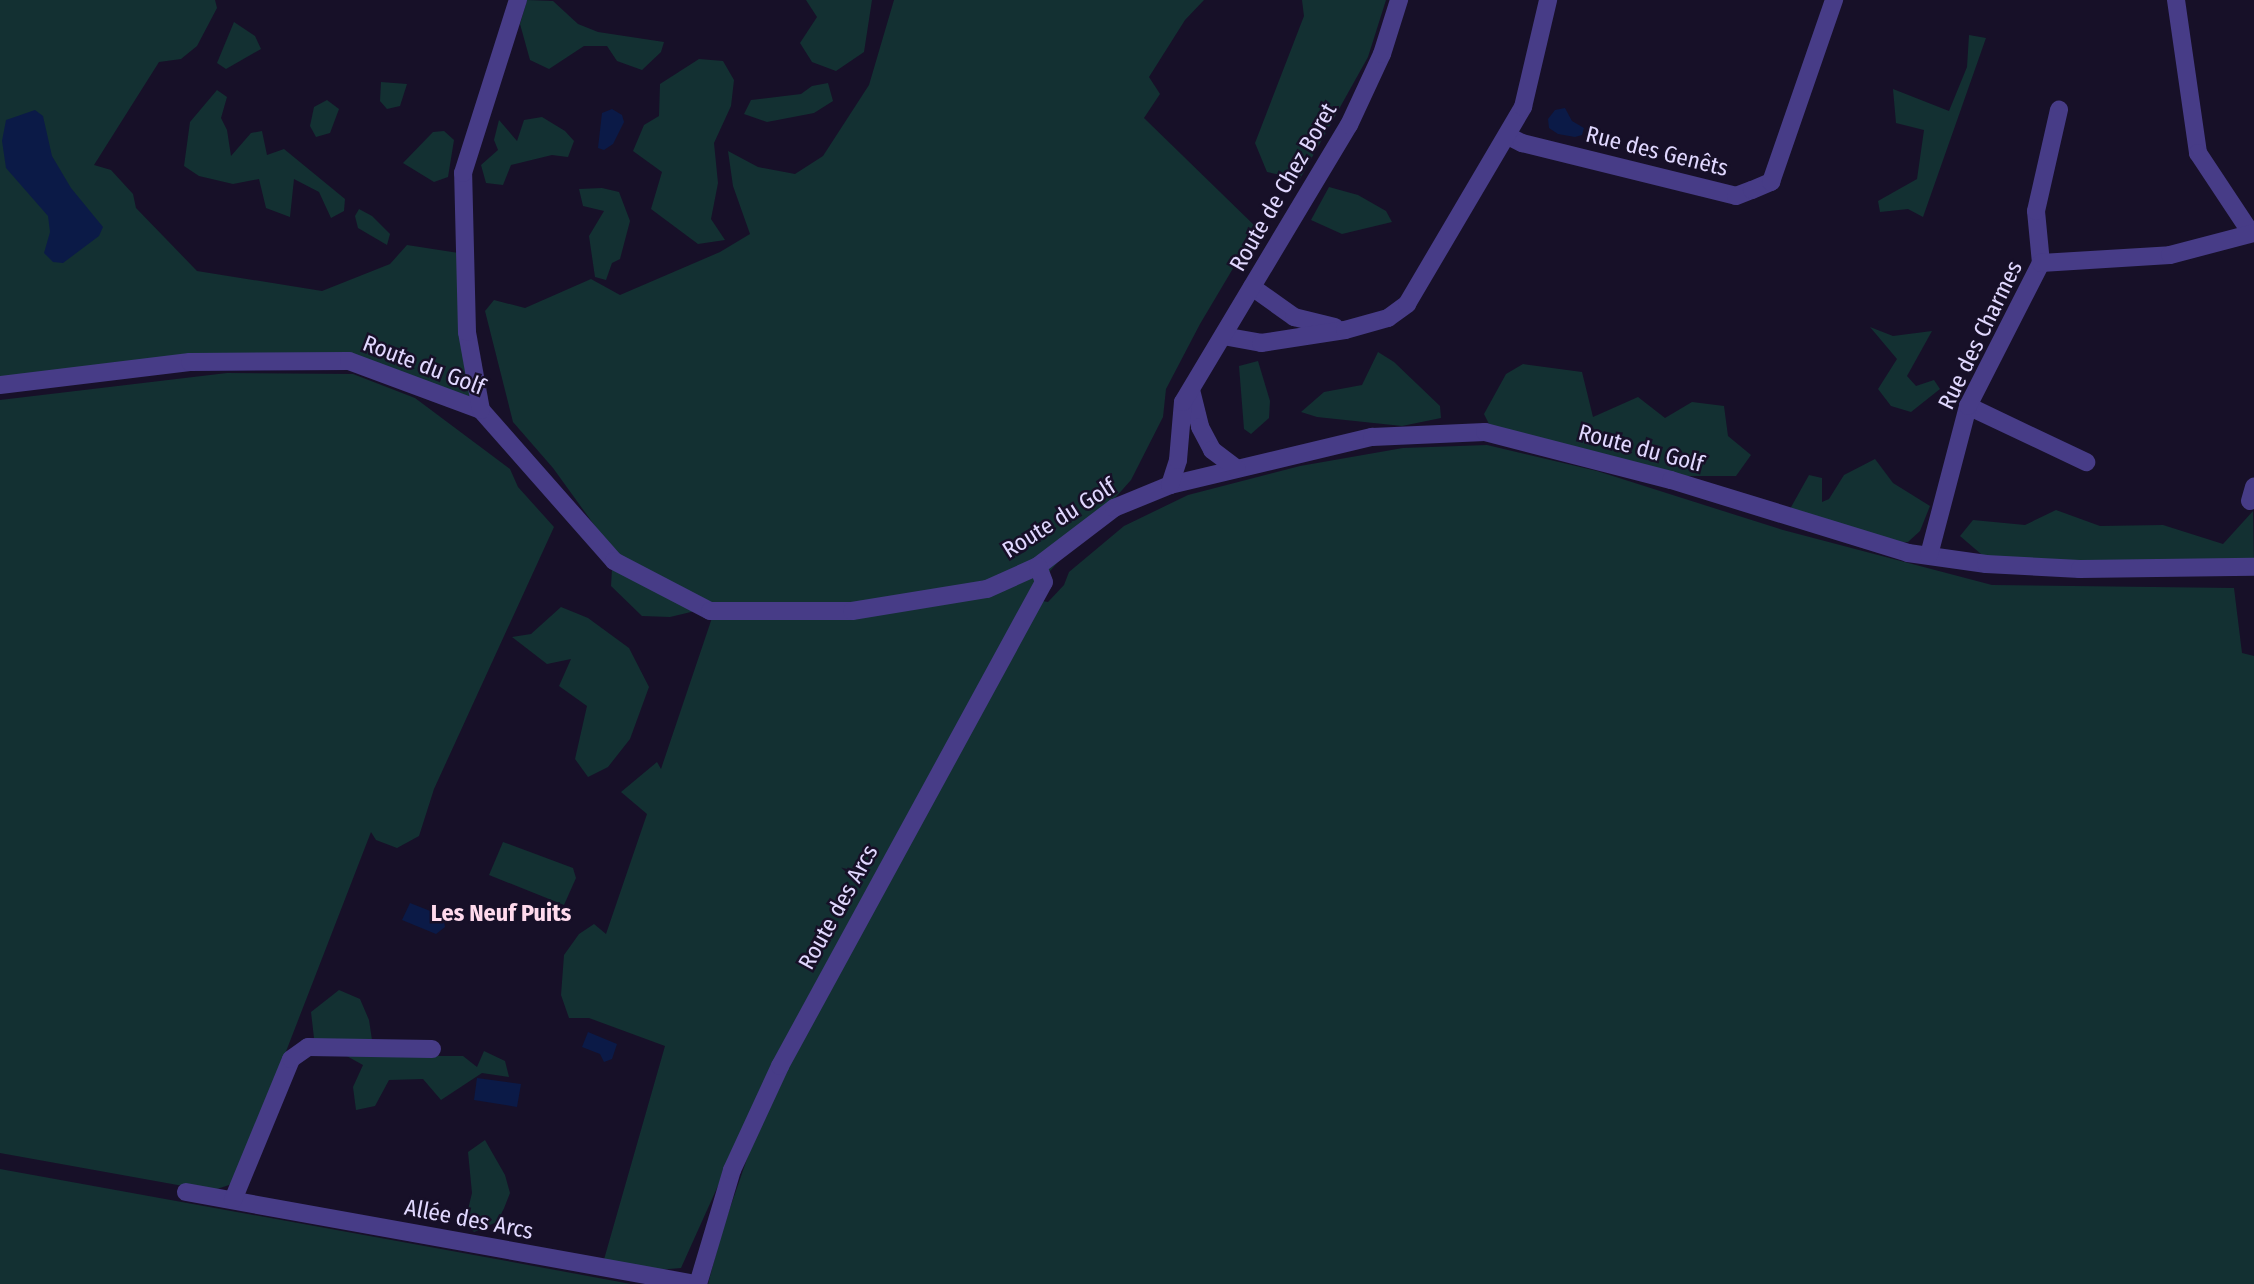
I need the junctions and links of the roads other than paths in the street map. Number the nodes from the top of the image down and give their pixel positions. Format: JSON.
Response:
{"nodes":[{"id":1,"x":518,"y":0,"type":"edge"},
{"id":2,"x":1399,"y":0,"type":"edge"},
{"id":3,"x":1548,"y":0,"type":"edge"},
{"id":4,"x":1834,"y":0,"type":"edge"},
{"id":5,"x":2176,"y":0,"type":"edge"},
{"id":6,"x":2059,"y":110,"type":"dead end"},
{"id":7,"x":1508,"y":136,"type":"junction"},
{"id":8,"x":2253,"y":233,"type":"edge"},
{"id":9,"x":2041,"y":263,"type":"junction"},
{"id":10,"x":1252,"y":287,"type":"junction"},
{"id":11,"x":1345,"y":330,"type":"junction"},
{"id":12,"x":1223,"y":336,"type":"junction"},
{"id":13,"x":0,"y":386,"type":"edge"},
{"id":14,"x":1191,"y":390,"type":"junction"},
{"id":15,"x":1968,"y":406,"type":"junction"},
{"id":16,"x":481,"y":410,"type":"junction"},
{"id":17,"x":2086,"y":462,"type":"dead end"},
{"id":18,"x":1237,"y":469,"type":"junction"},
{"id":19,"x":1170,"y":485,"type":"junction"},
{"id":20,"x":1930,"y":555,"type":"junction"},
{"id":21,"x":1038,"y":566,"type":"junction"},
{"id":22,"x":2254,"y":567,"type":"edge"},
{"id":23,"x":432,"y":1049,"type":"dead end"},
{"id":24,"x":186,"y":1192,"type":"dead end"},
{"id":25,"x":233,"y":1200,"type":"junction"},
{"id":26,"x":697,"y":1284,"type":"edge"}],
"edges":[{"from":1,"to":16,"type":"street"},
{"from":2,"to":10,"type":"street","name":"Route de Chez Boret"},
{"from":3,"to":7,"type":"street"},
{"from":4,"to":7,"type":"street","name":"Rue des Genêts"},
{"from":5,"to":8,"type":"street"},
{"from":6,"to":9,"type":"street"},
{"from":7,"to":11,"type":"street"},
{"from":8,"to":9,"type":"street","name":"Rue des Charmes"},
{"from":9,"to":15,"type":"street","name":"Rue des Charmes"},
{"from":10,"to":11,"type":"street"},
{"from":10,"to":12,"type":"street","name":"Route de Chez Boret"},
{"from":11,"to":12,"type":"street"},
{"from":12,"to":14,"type":"street","name":"Route de Chez Boret"},
{"from":13,"to":16,"type":"street","name":"Route du Golf"},
{"from":14,"to":18,"type":"street"},
{"from":14,"to":19,"type":"street","name":"Route de Chez Boret"},
{"from":15,"to":17,"type":"street"},
{"from":15,"to":20,"type":"street","name":"Rue des Charmes"},
{"from":16,"to":21,"type":"street","name":"Route du Golf"},
{"from":18,"to":19,"type":"street","name":"Route du Golf"},
{"from":18,"to":20,"type":"street","name":"Route du Golf"},
{"from":19,"to":21,"type":"street","name":"Route du Golf"},
{"from":20,"to":22,"type":"street","name":"Route du Golf"},
{"from":21,"to":26,"type":"street","name":"Route des Arcs"},
{"from":23,"to":25,"type":"street"},
{"from":24,"to":25,"type":"street","name":"Allée des Arcs"},
{"from":25,"to":26,"type":"street","name":"Allée des Arcs"}]}
